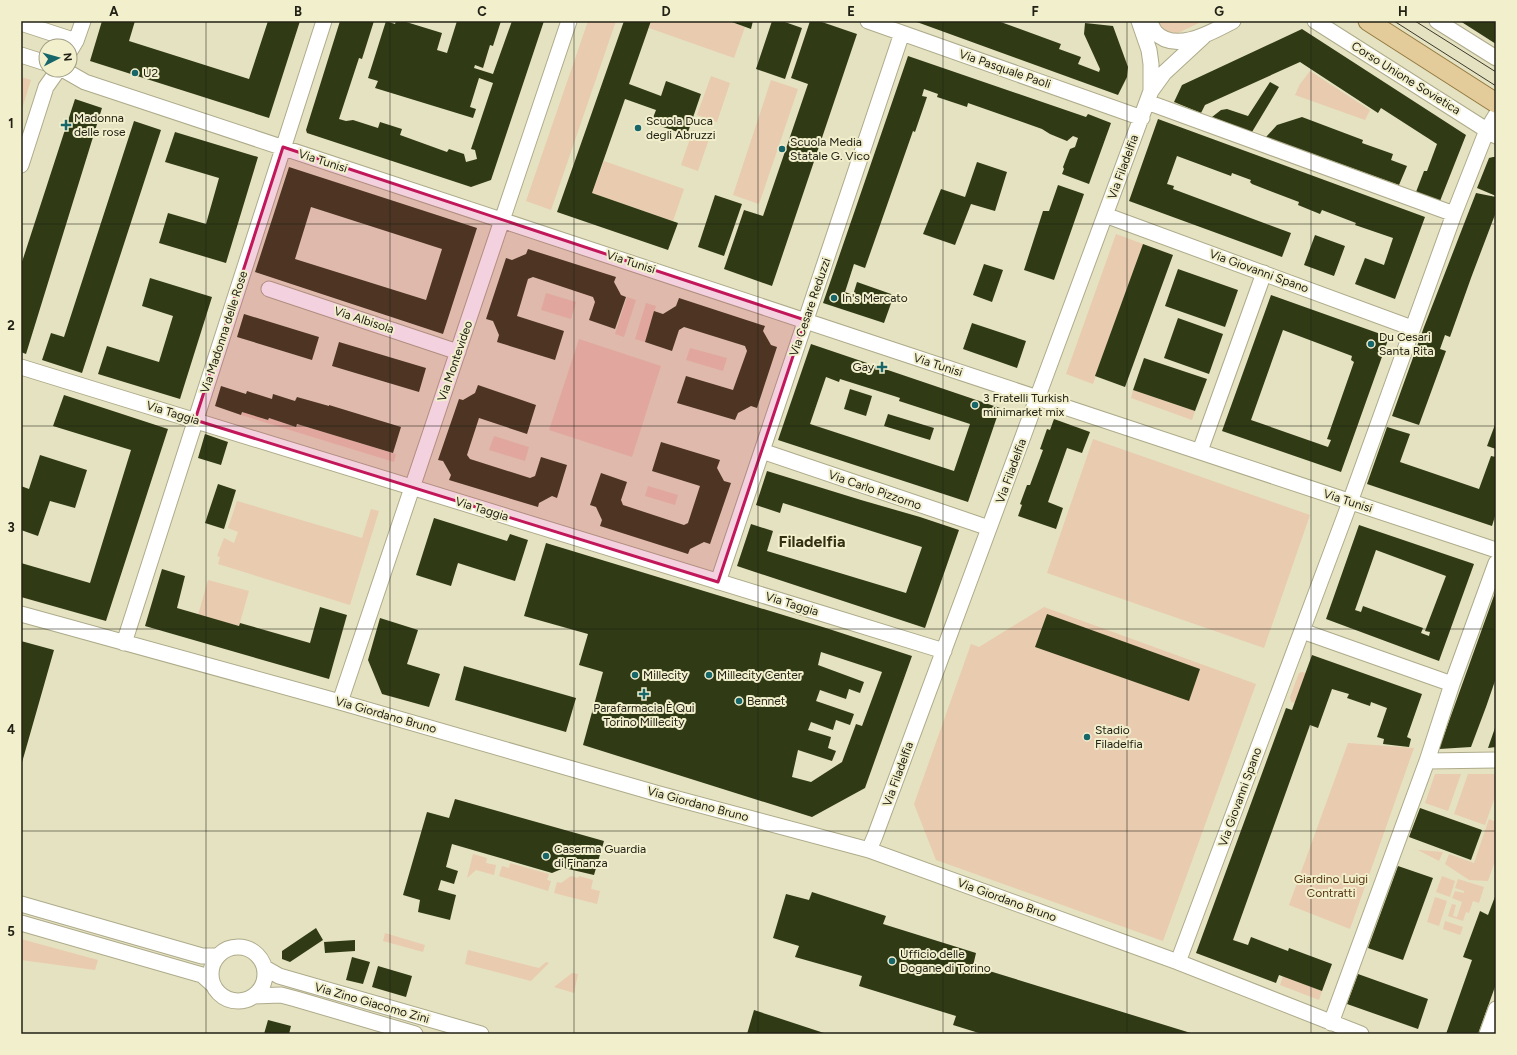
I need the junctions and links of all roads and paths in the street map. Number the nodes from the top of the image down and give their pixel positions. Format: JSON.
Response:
{"nodes":[{"id":1,"x":83,"y":21,"type":"edge"},
{"id":2,"x":324,"y":21,"type":"edge"},
{"id":3,"x":569,"y":21,"type":"edge"},
{"id":4,"x":868,"y":21,"type":"edge"},
{"id":5,"x":1140,"y":21,"type":"edge"},
{"id":6,"x":1149,"y":21,"type":"edge"},
{"id":7,"x":1233,"y":21,"type":"edge"},
{"id":8,"x":1315,"y":21,"type":"edge"},
{"id":9,"x":1368,"y":21,"type":"edge"},
{"id":10,"x":1437,"y":21,"type":"edge"},
{"id":11,"x":21,"y":23,"type":"edge"},
{"id":12,"x":902,"y":33,"type":"junction"},
{"id":13,"x":1204,"y":36,"type":"junction"},
{"id":14,"x":55,"y":38,"type":"edge"},
{"id":15,"x":76,"y":38,"type":"edge"},
{"id":16,"x":21,"y":55,"type":"edge"},
{"id":17,"x":1496,"y":58,"type":"edge"},
{"id":18,"x":38,"y":60,"type":"edge"},
{"id":19,"x":52,"y":78,"type":"edge"},
{"id":20,"x":78,"y":78,"type":"edge"},
{"id":21,"x":1149,"y":96,"type":"junction"},
{"id":22,"x":1496,"y":103,"type":"edge"},
{"id":23,"x":1496,"y":115,"type":"edge"},
{"id":24,"x":1142,"y":118,"type":"junction"},
{"id":25,"x":1491,"y":133,"type":"edge"},
{"id":26,"x":283,"y":147,"type":"junction"},
{"id":27,"x":21,"y":165,"type":"edge"},
{"id":28,"x":1454,"y":214,"type":"junction"},
{"id":29,"x":1105,"y":215,"type":"junction"},
{"id":30,"x":502,"y":220,"type":"junction"},
{"id":31,"x":1264,"y":273,"type":"junction"},
{"id":32,"x":269,"y":289,"type":"dead end"},
{"id":33,"x":805,"y":320,"type":"junction"},
{"id":34,"x":1412,"y":328,"type":"junction"},
{"id":35,"x":458,"y":352,"type":"junction"},
{"id":36,"x":21,"y":367,"type":"edge"},
{"id":37,"x":1038,"y":398,"type":"junction"},
{"id":38,"x":195,"y":420,"type":"junction"},
{"id":39,"x":762,"y":451,"type":"junction"},
{"id":40,"x":1200,"y":451,"type":"junction"},
{"id":41,"x":412,"y":488,"type":"junction"},
{"id":42,"x":1350,"y":502,"type":"junction"},
{"id":43,"x":989,"y":528,"type":"junction"},
{"id":44,"x":1496,"y":550,"type":"edge"},
{"id":45,"x":1496,"y":563,"type":"edge"},
{"id":46,"x":718,"y":582,"type":"junction"},
{"id":47,"x":21,"y":614,"type":"edge"},
{"id":48,"x":1302,"y":631,"type":"junction"},
{"id":49,"x":124,"y":643,"type":"junction"},
{"id":50,"x":944,"y":651,"type":"junction"},
{"id":51,"x":1452,"y":684,"type":"junction"},
{"id":52,"x":340,"y":702,"type":"junction"},
{"id":53,"x":1496,"y":760,"type":"edge"},
{"id":54,"x":1427,"y":761,"type":"junction"},
{"id":55,"x":869,"y":850,"type":"junction"},
{"id":56,"x":21,"y":904,"type":"edge"},
{"id":57,"x":21,"y":923,"type":"edge"},
{"id":58,"x":217,"y":956,"type":"junction"},
{"id":59,"x":1178,"y":962,"type":"junction"},
{"id":60,"x":265,"y":968,"type":"junction"},
{"id":61,"x":212,"y":984,"type":"junction"},
{"id":62,"x":254,"y":996,"type":"junction"},
{"id":63,"x":1496,"y":1009,"type":"edge"},
{"id":64,"x":1331,"y":1023,"type":"junction"},
{"id":65,"x":415,"y":1034,"type":"edge"},
{"id":66,"x":480,"y":1034,"type":"edge"},
{"id":67,"x":1361,"y":1034,"type":"edge"},
{"id":68,"x":1487,"y":1034,"type":"edge"}],
"edges":[{"from":1,"to":15,"type":"street"},
{"from":2,"to":26,"type":"street","name":"Via Madonna delle Rose"},
{"from":3,"to":30,"type":"street","name":"Via Montevideo"},
{"from":4,"to":12,"type":"street","name":"Via Pasquale Paoli"},
{"from":5,"to":21,"type":"street"},
{"from":6,"to":13,"type":"street"},
{"from":7,"to":13,"type":"street"},
{"from":8,"to":25,"type":"street","name":"Corso Unione Sovietica"},
{"from":9,"to":22,"type":"main road"},
{"from":10,"to":17,"type":"street"},
{"from":11,"to":14,"type":"street"},
{"from":12,"to":24,"type":"street","name":"Via Pasquale Paoli"},
{"from":12,"to":33,"type":"street","name":"Via Cesare Reduzzi"},
{"from":13,"to":21,"type":"street"},
{"from":16,"to":18,"type":"street"},
{"from":19,"to":27,"type":"street"},
{"from":20,"to":26,"type":"street","name":"Via Tunisi"},
{"from":21,"to":24,"type":"street","name":"Via Filadelfia"},
{"from":21,"to":28,"type":"street"},
{"from":23,"to":25,"type":"street","name":"Via Giovanni Spano"},
{"from":24,"to":29,"type":"street","name":"Via Filadelfia"},
{"from":25,"to":28,"type":"street","name":"Via Giovanni Spano"},
{"from":26,"to":30,"type":"street","name":"Via Tunisi"},
{"from":26,"to":38,"type":"street","name":"Via Madonna delle Rose"},
{"from":28,"to":34,"type":"street","name":"Via Giovanni Spano"},
{"from":29,"to":31,"type":"street","name":"Via Giovanni Spano"},
{"from":29,"to":37,"type":"street","name":"Via Filadelfia"},
{"from":30,"to":33,"type":"street","name":"Via Tunisi"},
{"from":30,"to":35,"type":"street","name":"Via Montevideo"},
{"from":31,"to":34,"type":"street","name":"Via Giovanni Spano"},
{"from":31,"to":40,"type":"street"},
{"from":32,"to":35,"type":"street","name":"Via Albisola"},
{"from":33,"to":37,"type":"street","name":"Via Tunisi"},
{"from":33,"to":39,"type":"street","name":"Via Cesare Reduzzi"},
{"from":34,"to":42,"type":"street","name":"Via Giovanni Spano"},
{"from":35,"to":41,"type":"street","name":"Via Montevideo"},
{"from":36,"to":38,"type":"street","name":"Via Taggia"},
{"from":37,"to":40,"type":"street","name":"Via Tunisi"},
{"from":37,"to":43,"type":"street","name":"Via Filadelfia"},
{"from":38,"to":41,"type":"street","name":"Via Taggia"},
{"from":38,"to":49,"type":"street","name":"Via Madonna delle Rose"},
{"from":39,"to":43,"type":"street","name":"Via Carlo Pizzorno"},
{"from":39,"to":46,"type":"street","name":"Via Cesare Reduzzi"},
{"from":40,"to":42,"type":"street","name":"Via Tunisi"},
{"from":41,"to":46,"type":"street","name":"Via Taggia"},
{"from":41,"to":52,"type":"street","name":"Via Montevideo"},
{"from":42,"to":44,"type":"street","name":"Via Tunisi"},
{"from":42,"to":48,"type":"street","name":"Via Giovanni Spano"},
{"from":43,"to":50,"type":"street","name":"Via Filadelfia"},
{"from":45,"to":51,"type":"street"},
{"from":46,"to":50,"type":"street","name":"Via Taggia"},
{"from":47,"to":49,"type":"street","name":"Via Giordano Bruno"},
{"from":48,"to":51,"type":"street"},
{"from":48,"to":59,"type":"street","name":"Via Giovanni Spano"},
{"from":49,"to":52,"type":"street","name":"Via Giordano Bruno"},
{"from":50,"to":55,"type":"street","name":"Via Filadelfia"},
{"from":51,"to":54,"type":"street"},
{"from":52,"to":55,"type":"street","name":"Via Giordano Bruno"},
{"from":53,"to":54,"type":"street"},
{"from":54,"to":64,"type":"street"},
{"from":55,"to":59,"type":"street","name":"Via Giordano Bruno"},
{"from":56,"to":58,"type":"street"},
{"from":57,"to":61,"type":"street"},
{"from":58,"to":60,"type":"street"},
{"from":58,"to":61,"type":"street"},
{"from":59,"to":64,"type":"street","name":"Via Giordano Bruno"},
{"from":60,"to":62,"type":"street"},
{"from":60,"to":66,"type":"street","name":"Via Zino Giacomo Zini"},
{"from":61,"to":62,"type":"street"},
{"from":62,"to":65,"type":"street","name":"Via Zino Giacomo Zini"},
{"from":63,"to":68,"type":"street"},
{"from":64,"to":67,"type":"street","name":"Via Giordano Bruno"}]}
